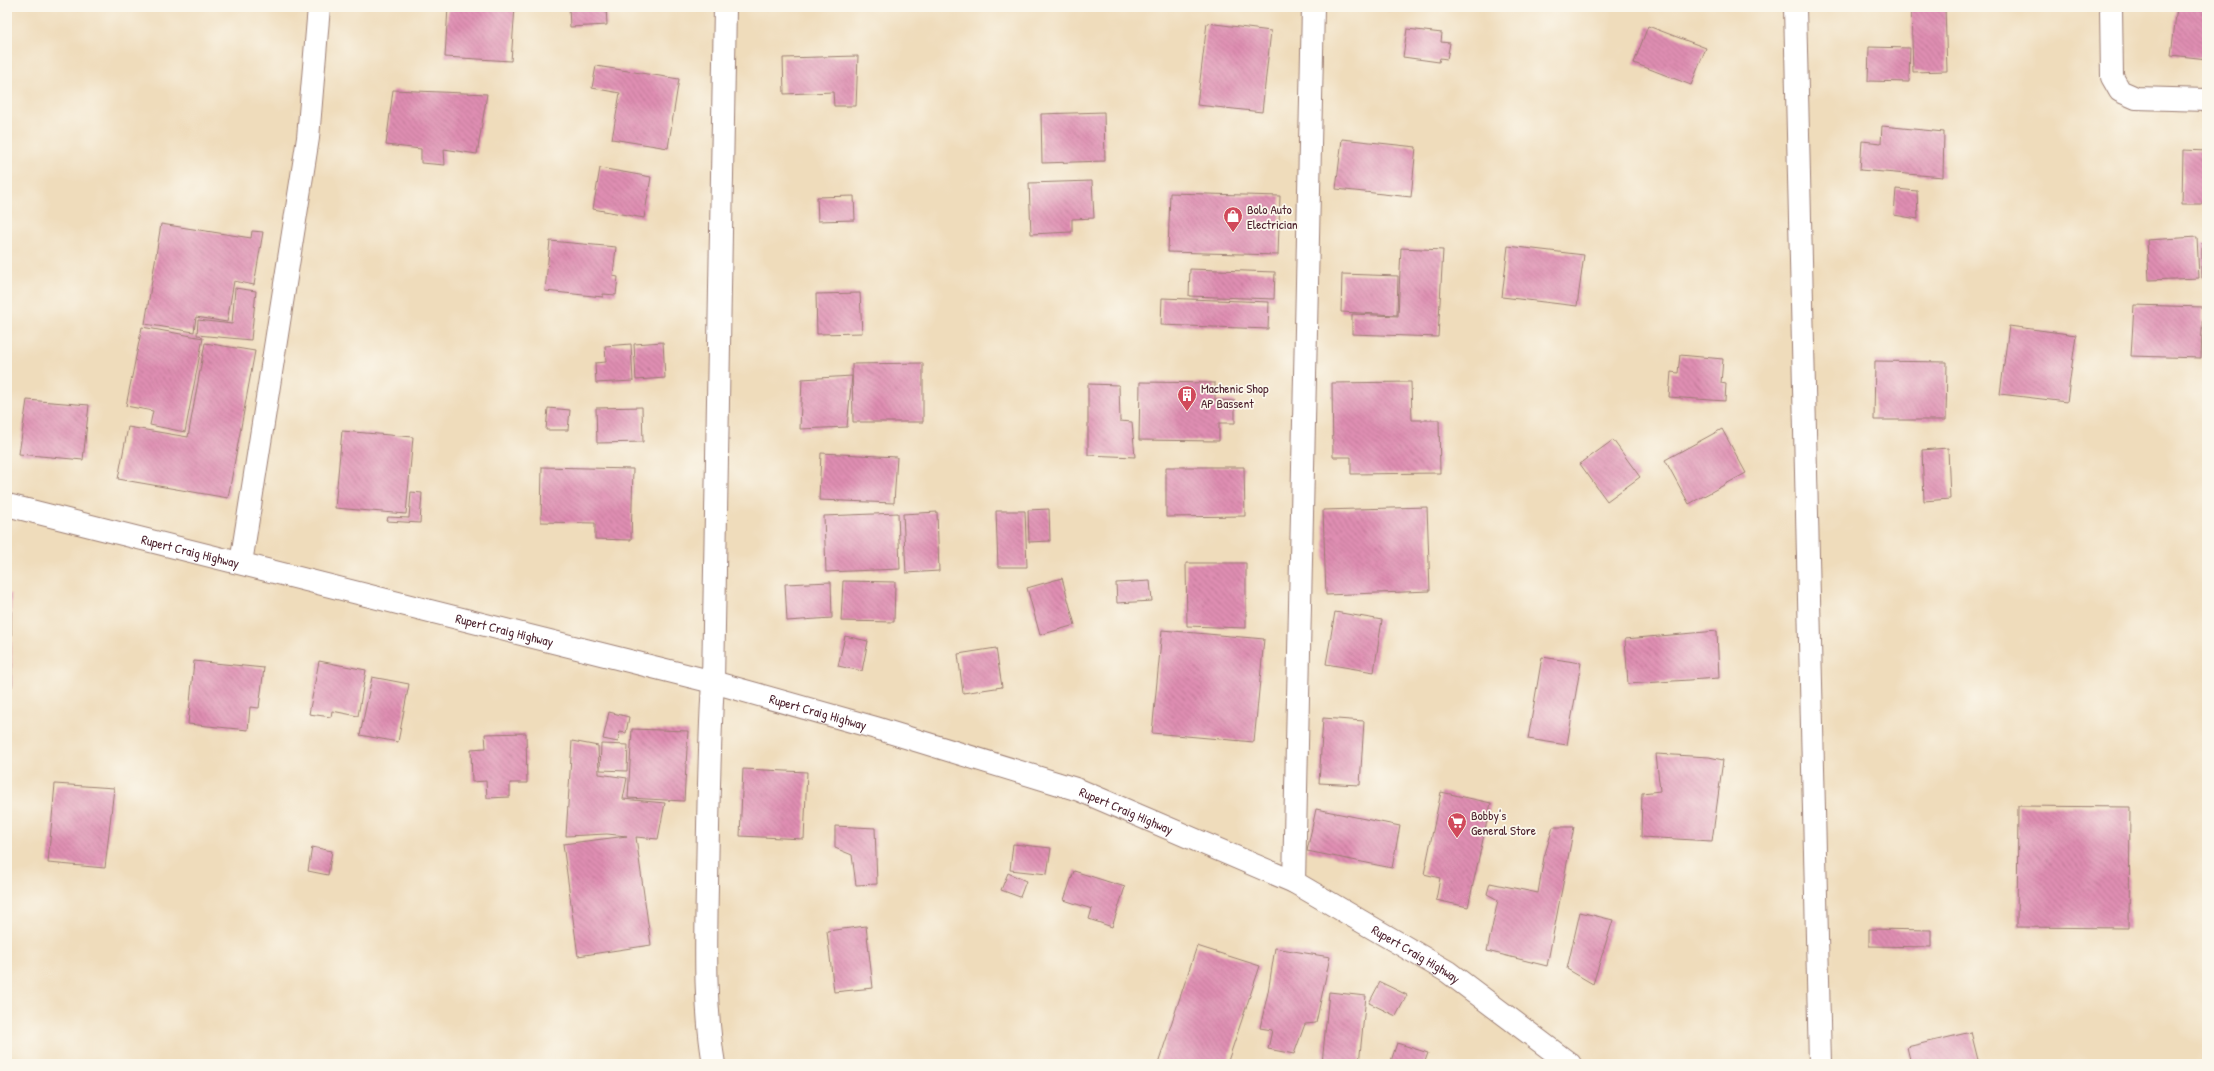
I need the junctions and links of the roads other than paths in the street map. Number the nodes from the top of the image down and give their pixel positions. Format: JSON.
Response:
{"nodes":[{"id":1,"x":319,"y":7,"type":"edge"},
{"id":2,"x":725,"y":7,"type":"edge"},
{"id":3,"x":1313,"y":7,"type":"edge"},
{"id":4,"x":1795,"y":7,"type":"edge"},
{"id":5,"x":2111,"y":7,"type":"edge"},
{"id":6,"x":2207,"y":100,"type":"edge"},
{"id":7,"x":7,"y":505,"type":"edge"},
{"id":8,"x":241,"y":563,"type":"junction"},
{"id":9,"x":713,"y":682,"type":"junction"},
{"id":10,"x":1294,"y":882,"type":"junction"},
{"id":11,"x":714,"y":1064,"type":"edge"},
{"id":12,"x":1570,"y":1064,"type":"edge"},
{"id":13,"x":1820,"y":1064,"type":"edge"}],
"edges":[{"from":1,"to":8,"type":"street"},
{"from":2,"to":9,"type":"street"},
{"from":3,"to":10,"type":"street"},
{"from":4,"to":13,"type":"street"},
{"from":5,"to":6,"type":"street"},
{"from":7,"to":8,"type":"street","name":"Rupert Craig Highway"},
{"from":8,"to":9,"type":"street","name":"Rupert Craig Highway"},
{"from":9,"to":10,"type":"street","name":"Rupert Craig Highway"},
{"from":9,"to":11,"type":"street"},
{"from":10,"to":12,"type":"street","name":"Rupert Craig Highway"}]}
